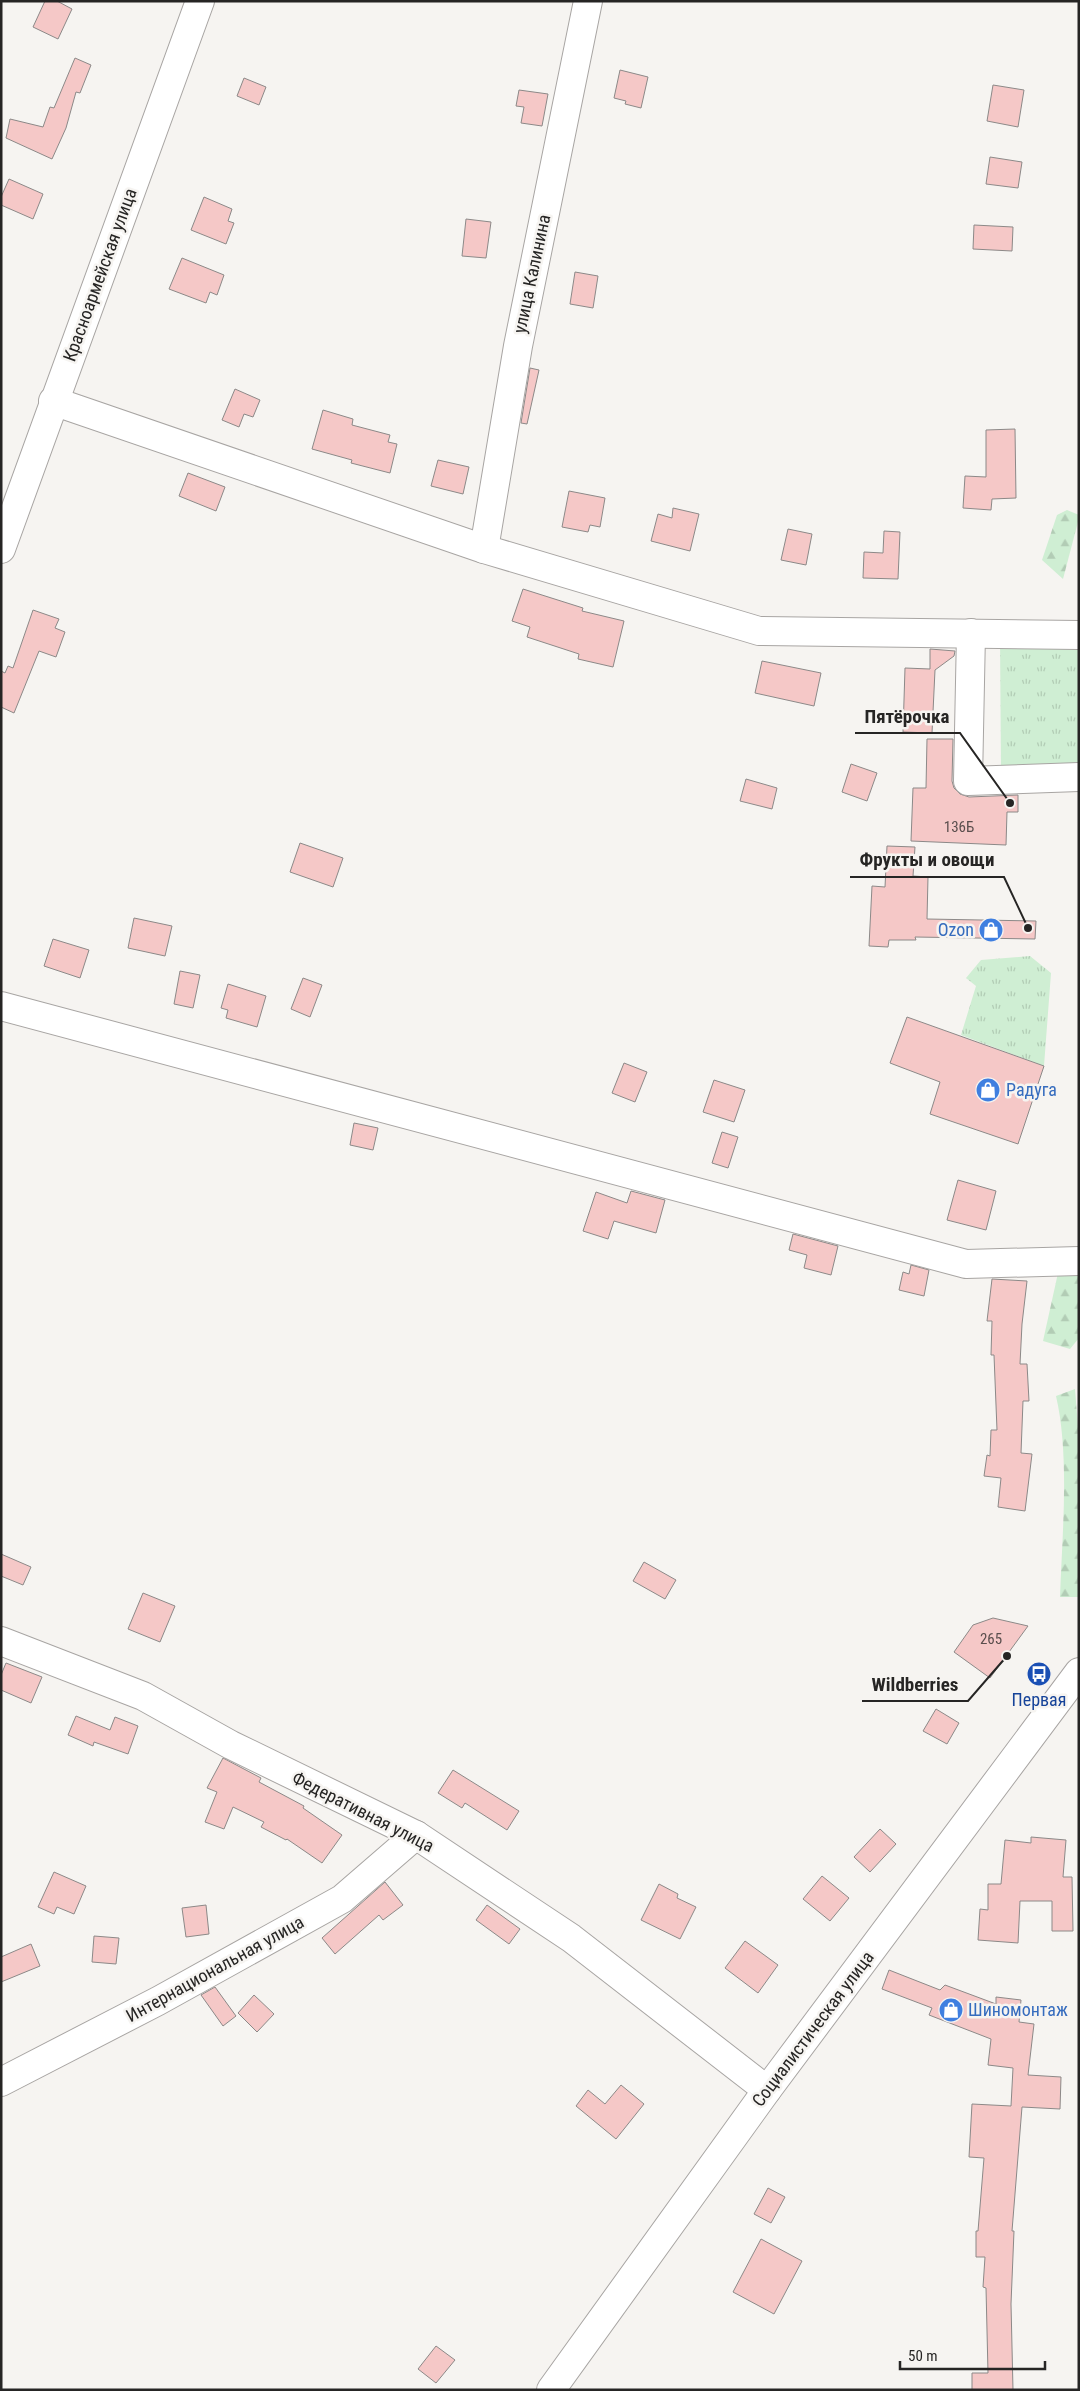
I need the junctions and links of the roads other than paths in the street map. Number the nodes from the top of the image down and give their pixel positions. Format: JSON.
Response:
{"nodes":[{"id":1,"x":200,"y":1,"type":"edge"},
{"id":2,"x":588,"y":1,"type":"edge"},
{"id":3,"x":53,"y":401,"type":"junction"},
{"id":4,"x":1,"y":549,"type":"edge"},
{"id":5,"x":484,"y":549,"type":"junction"},
{"id":6,"x":971,"y":633,"type":"junction"},
{"id":7,"x":1079,"y":635,"type":"edge"},
{"id":8,"x":1079,"y":777,"type":"edge"},
{"id":9,"x":1,"y":1006,"type":"edge"},
{"id":10,"x":1079,"y":1261,"type":"edge"},
{"id":11,"x":1,"y":1641,"type":"edge"},
{"id":12,"x":1079,"y":1672,"type":"edge"},
{"id":13,"x":1079,"y":1709,"type":"edge"},
{"id":14,"x":1043,"y":1720,"type":"junction"},
{"id":15,"x":416,"y":1835,"type":"junction"},
{"id":16,"x":1,"y":2082,"type":"edge"},
{"id":17,"x":767,"y":2090,"type":"junction"},
{"id":18,"x":551,"y":2390,"type":"edge"}],
"edges":[{"from":1,"to":3,"type":"street","name":"Красноармейская улица"},
{"from":2,"to":5,"type":"street","name":"улица Калинина"},
{"from":3,"to":4,"type":"street","name":"Красноармейская улица"},
{"from":3,"to":5,"type":"street"},
{"from":5,"to":6,"type":"street"},
{"from":6,"to":7,"type":"street"},
{"from":6,"to":8,"type":"street"},
{"from":9,"to":10,"type":"street"},
{"from":11,"to":15,"type":"street","name":"Федеративная улица"},
{"from":12,"to":14,"type":"street","name":"Социалистическая улица"},
{"from":13,"to":14,"type":"street"},
{"from":14,"to":17,"type":"street","name":"Социалистическая улица"},
{"from":15,"to":16,"type":"street","name":"Интернациональная улица"},
{"from":15,"to":17,"type":"street","name":"Федеративная улица"},
{"from":17,"to":18,"type":"street","name":"Социалистическая улица"}]}
